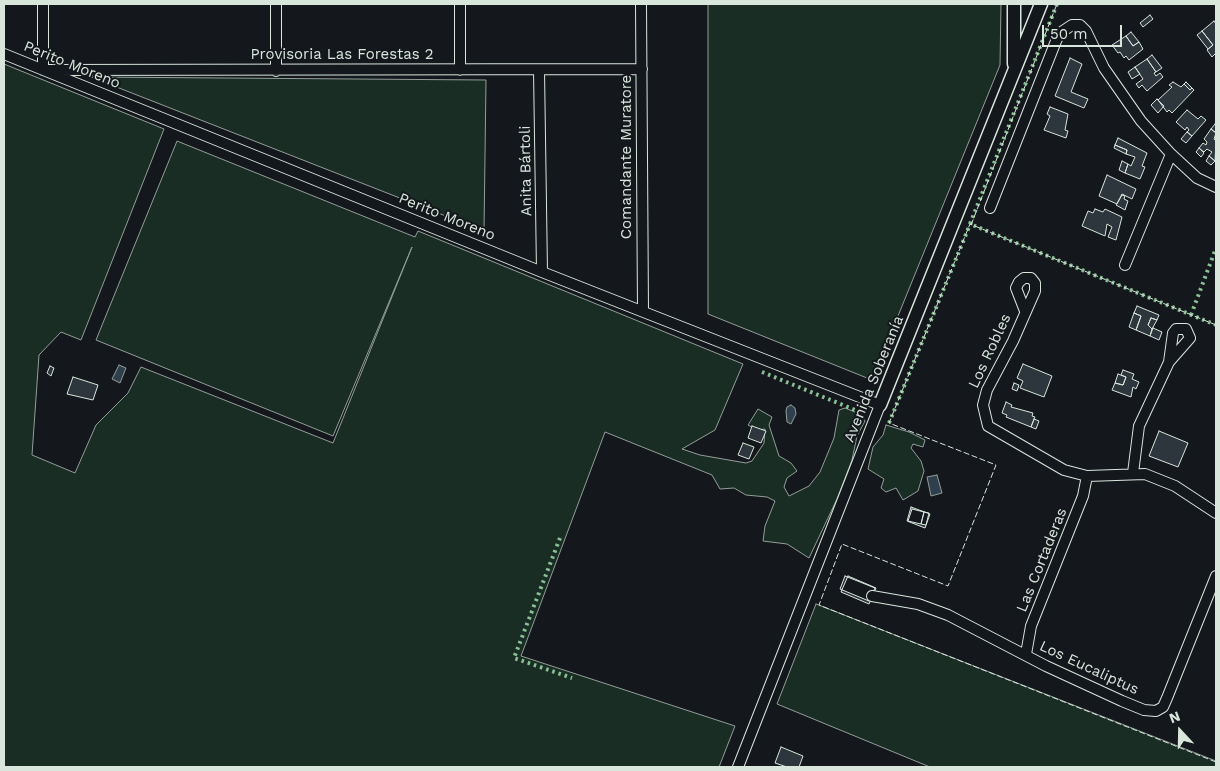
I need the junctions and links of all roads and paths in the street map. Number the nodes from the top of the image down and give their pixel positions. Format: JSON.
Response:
{"nodes":[{"id":1,"x":43,"y":4,"type":"edge"},
{"id":2,"x":276,"y":4,"type":"edge"},
{"id":3,"x":460,"y":4,"type":"edge"},
{"id":4,"x":641,"y":4,"type":"edge"},
{"id":5,"x":1014,"y":4,"type":"edge"},
{"id":6,"x":1041,"y":4,"type":"edge"},
{"id":7,"x":4,"y":54,"type":"edge"},
{"id":8,"x":642,"y":69,"type":"junction"},
{"id":9,"x":43,"y":70,"type":"junction"},
{"id":10,"x":460,"y":70,"type":"junction"},
{"id":11,"x":539,"y":70,"type":"junction"},
{"id":12,"x":276,"y":71,"type":"junction"},
{"id":13,"x":1014,"y":72,"type":"junction"},
{"id":14,"x":1171,"y":154,"type":"junction"},
{"id":15,"x":1216,"y":187,"type":"edge"},
{"id":16,"x":990,"y":208,"type":"dead end"},
{"id":17,"x":1125,"y":265,"type":"dead end"},
{"id":18,"x":542,"y":272,"type":"junction"},
{"id":19,"x":643,"y":311,"type":"junction"},
{"id":20,"x":1025,"y":312,"type":"dead end"},
{"id":21,"x":1169,"y":362,"type":"dead end"},
{"id":22,"x":880,"y":405,"type":"junction"},
{"id":23,"x":1133,"y":473,"type":"junction"},
{"id":24,"x":1088,"y":476,"type":"junction"},
{"id":25,"x":1216,"y":513,"type":"edge"},
{"id":26,"x":1216,"y":576,"type":"edge"},
{"id":27,"x":872,"y":596,"type":"dead end"},
{"id":28,"x":1026,"y":654,"type":"junction"},
{"id":29,"x":738,"y":767,"type":"edge"}],
"edges":[{"from":1,"to":9,"type":"street"},
{"from":2,"to":12,"type":"street"},
{"from":3,"to":10,"type":"street"},
{"from":4,"to":8,"type":"street","name":"Comandante Muratore"},
{"from":5,"to":13,"type":"street"},
{"from":6,"to":13,"type":"street","name":"Avenida Soberanía"},
{"from":7,"to":9,"type":"street","name":"Perito Moreno"},
{"from":8,"to":11,"type":"street","name":"Provisoria Las Forestas 2"},
{"from":8,"to":19,"type":"street","name":"Comandante Muratore"},
{"from":9,"to":12,"type":"street","name":"Provisoria Las Forestas 2"},
{"from":9,"to":18,"type":"street","name":"Perito Moreno"},
{"from":10,"to":11,"type":"street","name":"Provisoria Las Forestas 2"},
{"from":10,"to":12,"type":"street","name":"Provisoria Las Forestas 2"},
{"from":11,"to":18,"type":"street","name":"Anita Bártoli"},
{"from":13,"to":22,"type":"street","name":"Avenida Soberanía"},
{"from":14,"to":15,"type":"street"},
{"from":14,"to":16,"type":"street"},
{"from":14,"to":17,"type":"street"},
{"from":18,"to":19,"type":"street","name":"Perito Moreno"},
{"from":19,"to":22,"type":"street","name":"Perito Moreno"},
{"from":20,"to":24,"type":"street","name":"Los Robles"},
{"from":21,"to":23,"type":"street"},
{"from":22,"to":29,"type":"street","name":"Avenida Soberanía"},
{"from":23,"to":24,"type":"street"},
{"from":23,"to":25,"type":"street"},
{"from":24,"to":28,"type":"street","name":"Las Cortaderas"},
{"from":26,"to":28,"type":"street","name":"Los Eucaliptus"},
{"from":27,"to":28,"type":"street","name":"Los Eucaliptus"}]}
